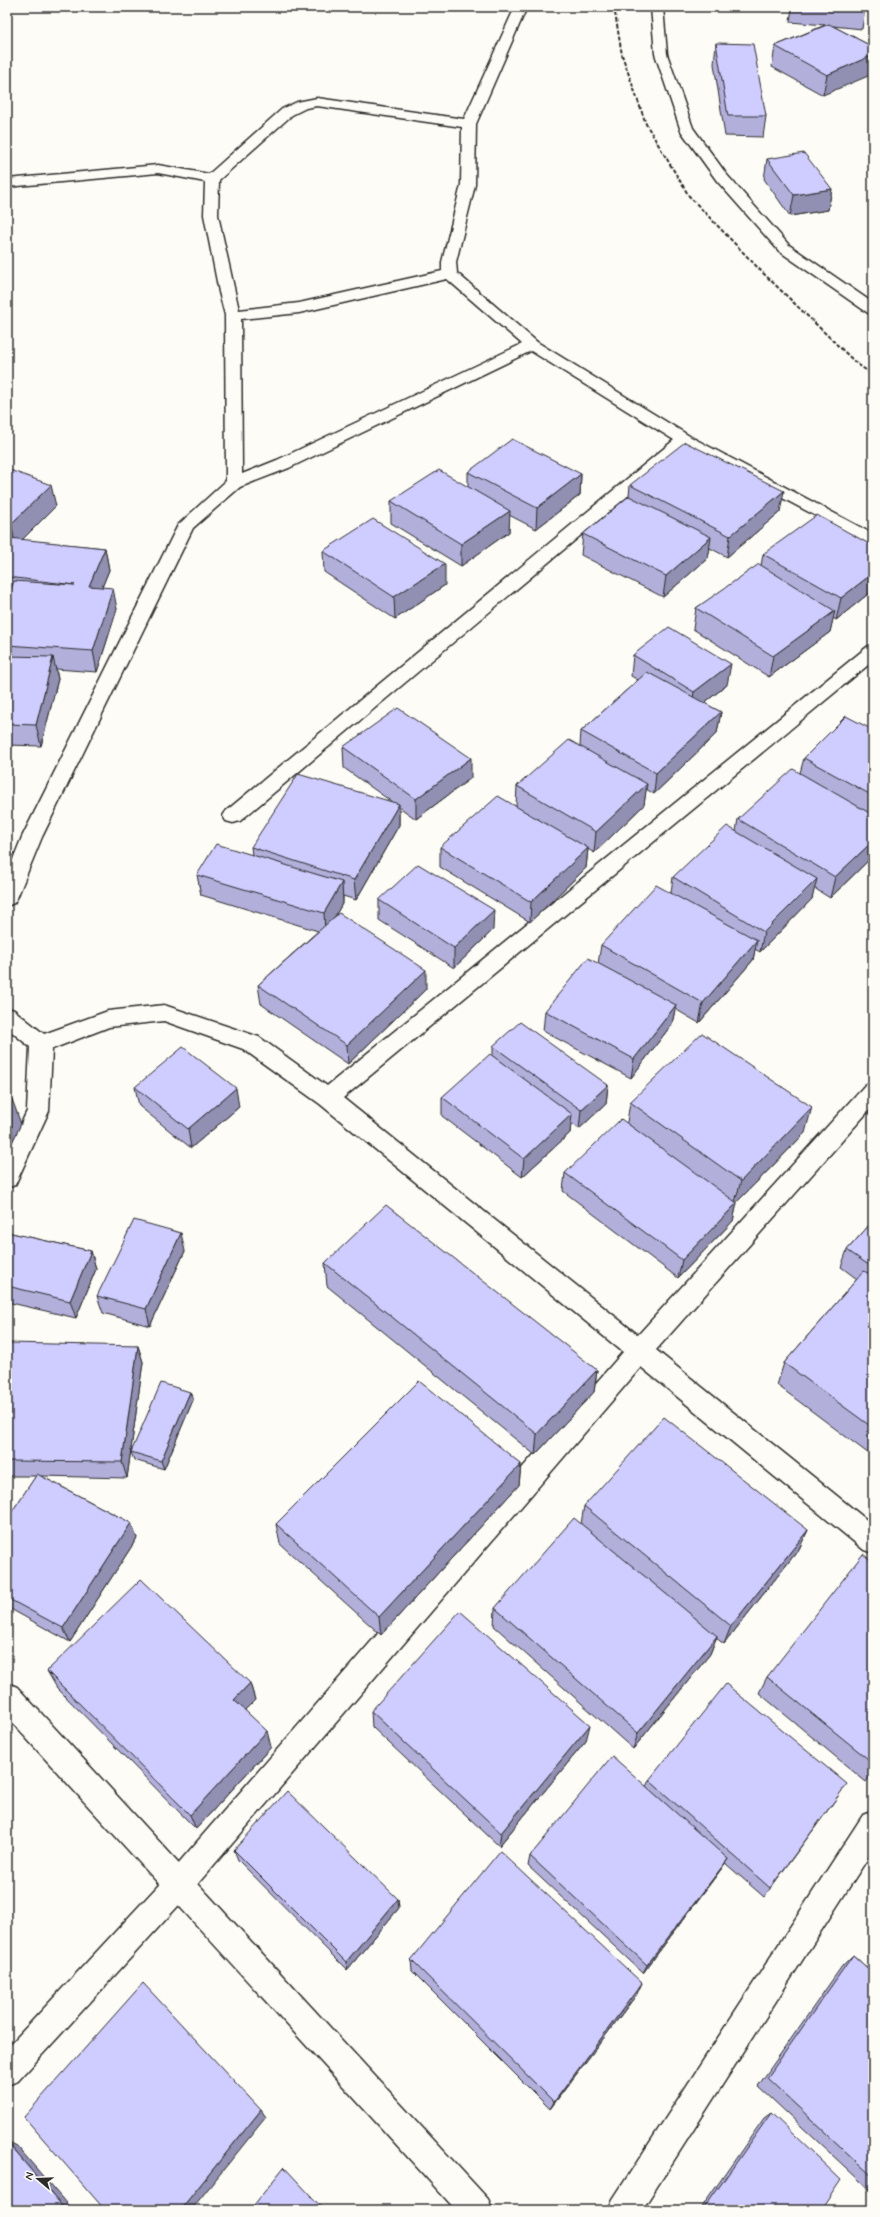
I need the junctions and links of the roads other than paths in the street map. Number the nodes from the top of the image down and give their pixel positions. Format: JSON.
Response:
{"nodes":[{"id":1,"x":521,"y":7,"type":"edge"},
{"id":2,"x":657,"y":7,"type":"edge"},
{"id":3,"x":469,"y":124,"type":"junction"},
{"id":4,"x":212,"y":179,"type":"junction"},
{"id":5,"x":7,"y":183,"type":"edge"},
{"id":6,"x":450,"y":274,"type":"junction"},
{"id":7,"x":873,"y":310,"type":"edge"},
{"id":8,"x":233,"y":315,"type":"junction"},
{"id":9,"x":532,"y":345,"type":"junction"},
{"id":10,"x":685,"y":440,"type":"junction"},
{"id":11,"x":234,"y":483,"type":"junction"},
{"id":12,"x":873,"y":541,"type":"edge"},
{"id":13,"x":873,"y":651,"type":"edge"},
{"id":14,"x":233,"y":816,"type":"dead end"},
{"id":15,"x":7,"y":898,"type":"edge"},
{"id":16,"x":7,"y":1016,"type":"edge"},
{"id":17,"x":41,"y":1044,"type":"junction"},
{"id":18,"x":873,"y":1091,"type":"edge"},
{"id":19,"x":328,"y":1098,"type":"junction"},
{"id":20,"x":7,"y":1178,"type":"edge"},
{"id":21,"x":640,"y":1351,"type":"junction"},
{"id":22,"x":873,"y":1541,"type":"edge"},
{"id":23,"x":7,"y":1697,"type":"edge"},
{"id":24,"x":873,"y":1825,"type":"edge"},
{"id":25,"x":179,"y":1884,"type":"junction"},
{"id":26,"x":7,"y":2070,"type":"edge"},
{"id":27,"x":477,"y":2210,"type":"edge"},
{"id":28,"x":624,"y":2210,"type":"edge"}],
"edges":[{"from":1,"to":3,"type":"street"},
{"from":2,"to":7,"type":"street"},
{"from":3,"to":4,"type":"street"},
{"from":3,"to":6,"type":"street"},
{"from":4,"to":5,"type":"street"},
{"from":4,"to":8,"type":"street"},
{"from":6,"to":8,"type":"street"},
{"from":6,"to":9,"type":"street"},
{"from":8,"to":11,"type":"street"},
{"from":9,"to":10,"type":"street"},
{"from":9,"to":11,"type":"street"},
{"from":10,"to":12,"type":"street"},
{"from":10,"to":14,"type":"street"},
{"from":11,"to":15,"type":"street"},
{"from":13,"to":19,"type":"street"},
{"from":16,"to":17,"type":"street"},
{"from":17,"to":19,"type":"street"},
{"from":17,"to":20,"type":"street"},
{"from":18,"to":21,"type":"street"},
{"from":19,"to":21,"type":"street"},
{"from":21,"to":22,"type":"street"},
{"from":21,"to":25,"type":"street"},
{"from":23,"to":25,"type":"street"},
{"from":24,"to":28,"type":"street"},
{"from":25,"to":26,"type":"street"},
{"from":25,"to":27,"type":"street"}]}
